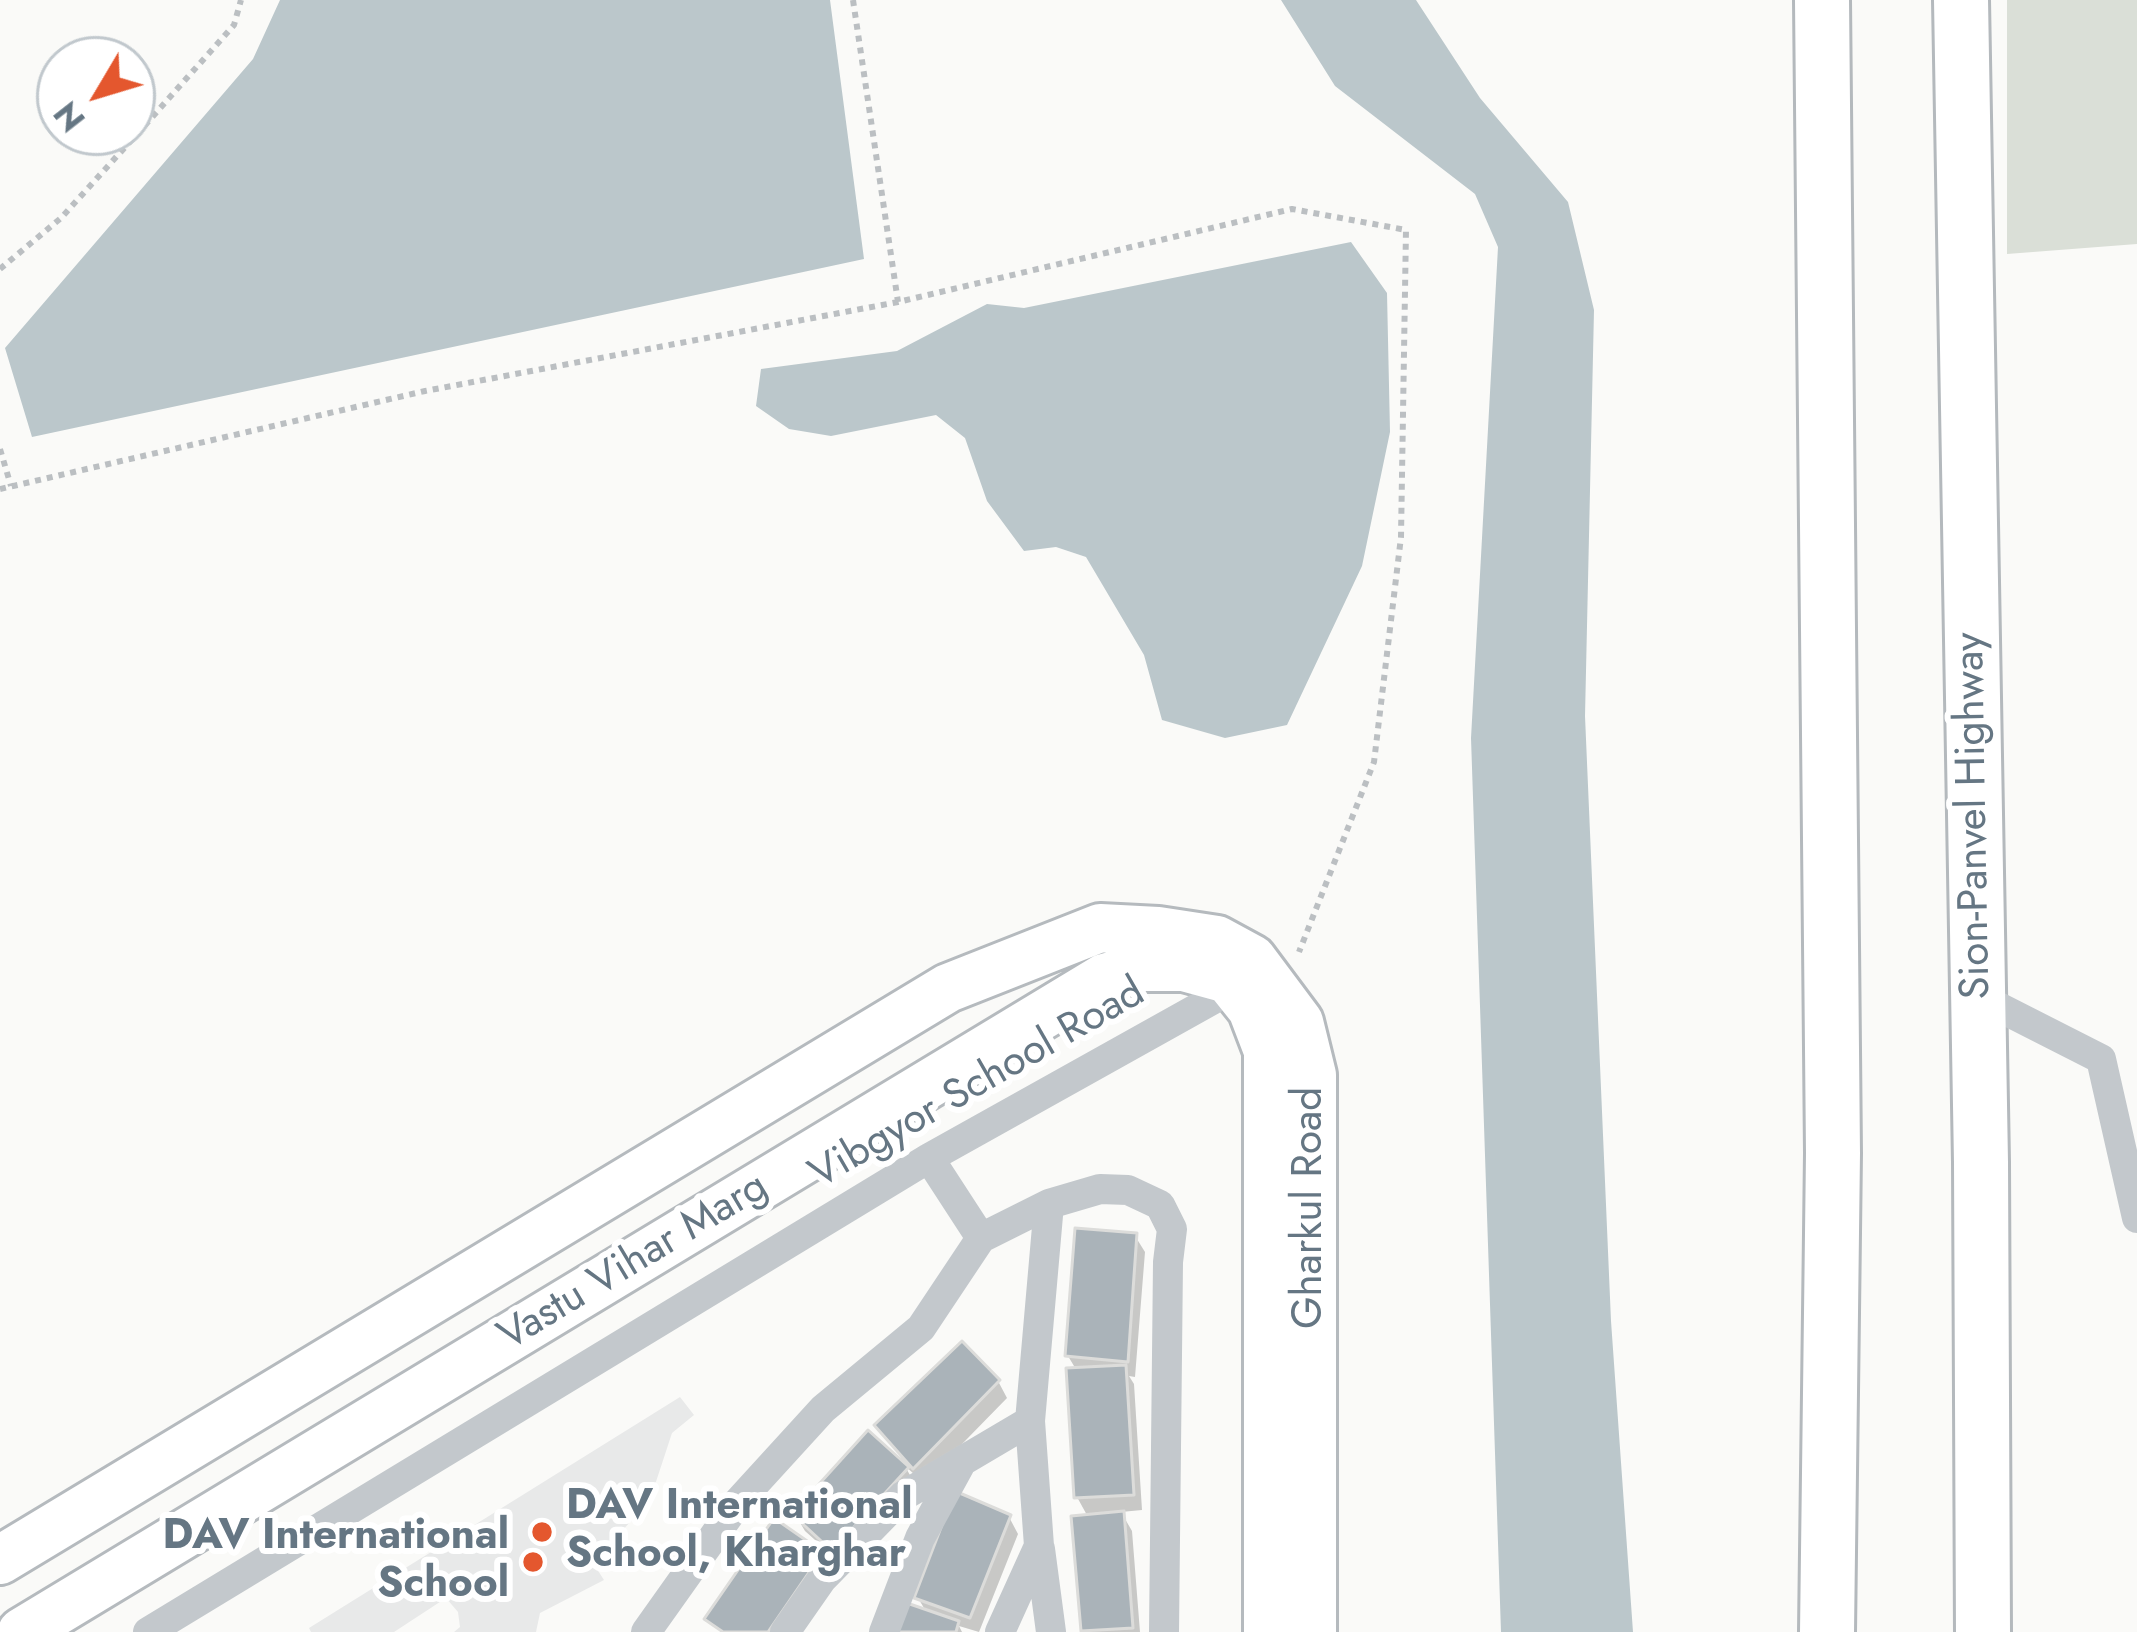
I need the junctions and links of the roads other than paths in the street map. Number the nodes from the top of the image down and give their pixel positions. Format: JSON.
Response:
{"nodes":[{"id":1,"x":1822,"y":0,"type":"edge"},
{"id":2,"x":1961,"y":0,"type":"edge"},
{"id":3,"x":1254,"y":994,"type":"junction"},
{"id":4,"x":1978,"y":997,"type":"junction"},
{"id":5,"x":929,"y":1158,"type":"junction"},
{"id":6,"x":1049,"y":1204,"type":"junction"},
{"id":7,"x":570,"y":1216,"type":"junction"},
{"id":8,"x":2137,"y":1218,"type":"edge"},
{"id":9,"x":981,"y":1238,"type":"junction"},
{"id":10,"x":609,"y":1279,"type":"junction"},
{"id":11,"x":1030,"y":1421,"type":"junction"},
{"id":12,"x":963,"y":1460,"type":"junction"},
{"id":13,"x":1039,"y":1546,"type":"junction"},
{"id":14,"x":0,"y":1560,"type":"edge"},
{"id":15,"x":22,"y":1632,"type":"edge"},
{"id":16,"x":148,"y":1632,"type":"edge"},
{"id":17,"x":646,"y":1632,"type":"edge"},
{"id":18,"x":785,"y":1632,"type":"edge"},
{"id":19,"x":884,"y":1632,"type":"edge"},
{"id":20,"x":1000,"y":1632,"type":"edge"},
{"id":21,"x":1051,"y":1632,"type":"edge"},
{"id":22,"x":1164,"y":1632,"type":"edge"},
{"id":23,"x":1268,"y":1632,"type":"edge"},
{"id":24,"x":1312,"y":1632,"type":"edge"},
{"id":25,"x":1827,"y":1632,"type":"edge"},
{"id":26,"x":1984,"y":1632,"type":"edge"}],
"edges":[{"from":1,"to":25,"type":"highway"},
{"from":2,"to":4,"type":"highway","name":"Sion-Panvel Highway"},
{"from":3,"to":5,"type":"street","name":"Vibgyor School Road"},
{"from":3,"to":7,"type":"main road","name":"Gharkul Road"},
{"from":3,"to":10,"type":"main road","name":"Vastu Vihar Marg"},
{"from":3,"to":23,"type":"main road","name":"Gharkul Road"},
{"from":3,"to":24,"type":"main road","name":"Gharkul Road"},
{"from":4,"to":8,"type":"street"},
{"from":4,"to":26,"type":"highway","name":"Sion-Panvel Highway"},
{"from":5,"to":9,"type":"street"},
{"from":5,"to":16,"type":"street","name":"Vibgyor School Road"},
{"from":6,"to":9,"type":"street"},
{"from":6,"to":11,"type":"street"},
{"from":6,"to":22,"type":"street"},
{"from":7,"to":10,"type":"main road"},
{"from":7,"to":14,"type":"main road"},
{"from":9,"to":17,"type":"street"},
{"from":10,"to":15,"type":"main road","name":"Vastu Vihar Marg"},
{"from":11,"to":12,"type":"street"},
{"from":11,"to":13,"type":"street"},
{"from":12,"to":18,"type":"street"},
{"from":12,"to":19,"type":"street"},
{"from":13,"to":20,"type":"street"},
{"from":13,"to":21,"type":"street"}]}
